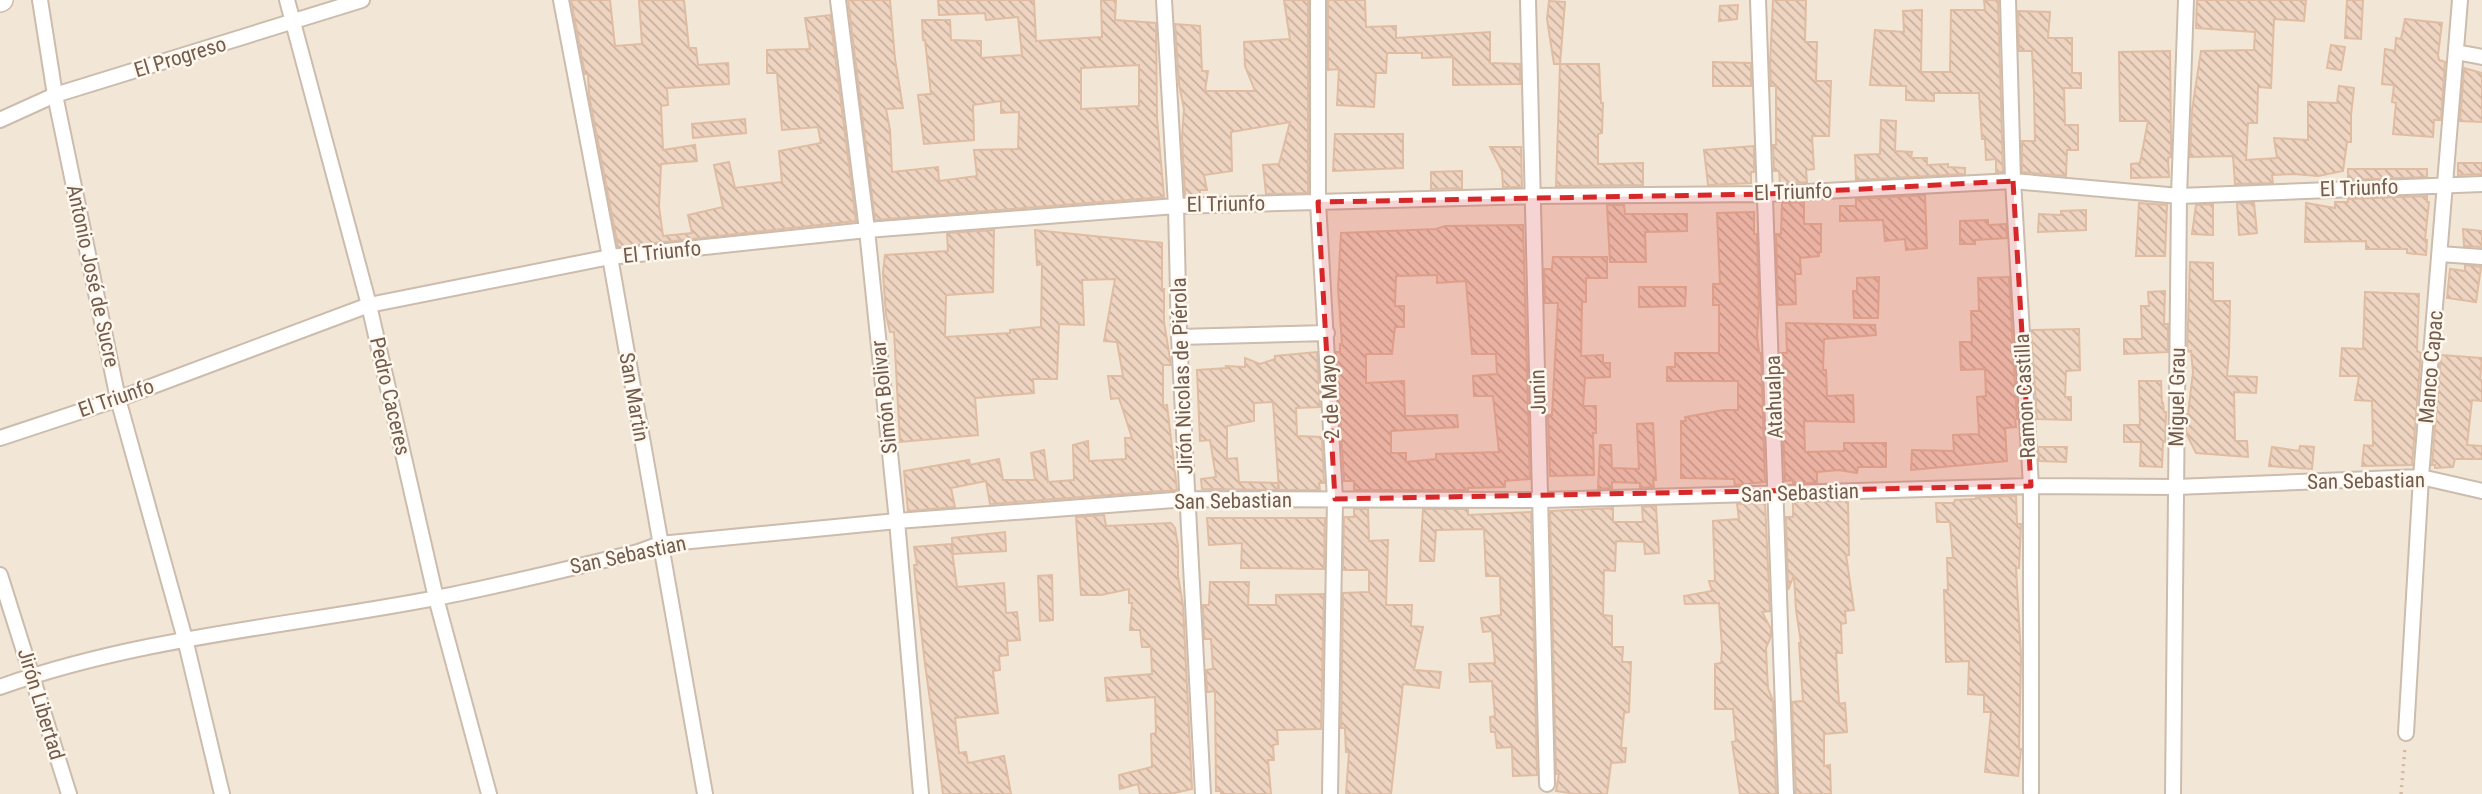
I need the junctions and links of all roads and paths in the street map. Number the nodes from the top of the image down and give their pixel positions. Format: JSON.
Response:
{"nodes":[{"id":1,"x":40,"y":0,"type":"edge"},
{"id":2,"x":286,"y":0,"type":"edge"},
{"id":3,"x":362,"y":0,"type":"edge"},
{"id":4,"x":561,"y":0,"type":"edge"},
{"id":5,"x":838,"y":0,"type":"edge"},
{"id":6,"x":1164,"y":0,"type":"edge"},
{"id":7,"x":1318,"y":0,"type":"edge"},
{"id":8,"x":1528,"y":0,"type":"edge"},
{"id":9,"x":1758,"y":0,"type":"edge"},
{"id":10,"x":2008,"y":0,"type":"edge"},
{"id":11,"x":2186,"y":0,"type":"edge"},
{"id":12,"x":2459,"y":0,"type":"edge"},
{"id":13,"x":291,"y":23,"type":"junction"},
{"id":14,"x":2456,"y":52,"type":"junction"},
{"id":15,"x":2482,"y":57,"type":"edge"},
{"id":16,"x":55,"y":95,"type":"junction"},
{"id":17,"x":0,"y":120,"type":"edge"},
{"id":18,"x":2013,"y":181,"type":"junction"},
{"id":19,"x":2482,"y":184,"type":"edge"},
{"id":20,"x":2446,"y":185,"type":"junction"},
{"id":21,"x":1767,"y":194,"type":"junction"},
{"id":22,"x":1531,"y":196,"type":"junction"},
{"id":23,"x":2179,"y":196,"type":"junction"},
{"id":24,"x":1318,"y":202,"type":"junction"},
{"id":25,"x":1177,"y":206,"type":"junction"},
{"id":26,"x":867,"y":230,"type":"junction"},
{"id":27,"x":2440,"y":254,"type":"junction"},
{"id":28,"x":610,"y":257,"type":"junction"},
{"id":29,"x":2482,"y":257,"type":"edge"},
{"id":30,"x":369,"y":305,"type":"junction"},
{"id":31,"x":1327,"y":333,"type":"junction"},
{"id":32,"x":1179,"y":337,"type":"junction"},
{"id":33,"x":118,"y":399,"type":"junction"},
{"id":34,"x":0,"y":438,"type":"edge"},
{"id":35,"x":2421,"y":477,"type":"junction"},
{"id":36,"x":2031,"y":486,"type":"junction"},
{"id":37,"x":2176,"y":487,"type":"junction"},
{"id":38,"x":2482,"y":491,"type":"edge"},
{"id":39,"x":1777,"y":495,"type":"junction"},
{"id":40,"x":1187,"y":499,"type":"junction"},
{"id":41,"x":1335,"y":499,"type":"junction"},
{"id":42,"x":1542,"y":500,"type":"junction"},
{"id":43,"x":897,"y":521,"type":"junction"},
{"id":44,"x":660,"y":544,"type":"junction"},
{"id":45,"x":0,"y":575,"type":"edge"},
{"id":46,"x":436,"y":598,"type":"junction"},
{"id":47,"x":185,"y":639,"type":"junction"},
{"id":48,"x":33,"y":675,"type":"junction"},
{"id":49,"x":0,"y":687,"type":"edge"},
{"id":50,"x":2406,"y":733,"type":"joint"},
{"id":51,"x":1547,"y":784,"type":"dead end"},
{"id":52,"x":2031,"y":792,"type":"dead end"},
{"id":53,"x":69,"y":794,"type":"edge"},
{"id":54,"x":222,"y":794,"type":"edge"},
{"id":55,"x":489,"y":794,"type":"edge"},
{"id":56,"x":705,"y":794,"type":"edge"},
{"id":57,"x":921,"y":794,"type":"edge"},
{"id":58,"x":1203,"y":794,"type":"edge"},
{"id":59,"x":1331,"y":794,"type":"edge"},
{"id":60,"x":1786,"y":794,"type":"edge"},
{"id":61,"x":2173,"y":794,"type":"edge"},
{"id":62,"x":2400,"y":794,"type":"edge"}],
"edges":[{"from":1,"to":16,"type":"street","name":"Antonio José de Sucre"},
{"from":2,"to":13,"type":"street","name":"Pedro Caceres"},
{"from":3,"to":13,"type":"street","name":"El Progreso"},
{"from":4,"to":28,"type":"street","name":"San Martin"},
{"from":5,"to":26,"type":"street","name":"Simón Bolivar"},
{"from":6,"to":25,"type":"street","name":"Jirón Nicolas de Piérola"},
{"from":7,"to":24,"type":"street","name":"2 de Mayo"},
{"from":8,"to":22,"type":"street","name":"Junin"},
{"from":9,"to":21,"type":"street","name":"Atahualpa"},
{"from":10,"to":18,"type":"street","name":"Ramon Castilla"},
{"from":11,"to":23,"type":"street","name":"Miguel Grau"},
{"from":12,"to":14,"type":"street","name":"Manco Capac"},
{"from":13,"to":16,"type":"street","name":"El Progreso"},
{"from":13,"to":30,"type":"street","name":"Pedro Caceres"},
{"from":14,"to":15,"type":"street"},
{"from":14,"to":20,"type":"street","name":"Manco Capac"},
{"from":16,"to":17,"type":"street","name":"El Progreso"},
{"from":16,"to":33,"type":"street","name":"Antonio José de Sucre"},
{"from":18,"to":21,"type":"street","name":"El Triunfo"},
{"from":18,"to":23,"type":"street","name":"El Triunfo"},
{"from":18,"to":36,"type":"street","name":"Ramon Castilla"},
{"from":19,"to":20,"type":"street","name":"El Triunfo"},
{"from":20,"to":23,"type":"street","name":"El Triunfo"},
{"from":20,"to":27,"type":"street","name":"Manco Capac"},
{"from":21,"to":22,"type":"street","name":"El Triunfo"},
{"from":21,"to":39,"type":"street","name":"Atahualpa"},
{"from":22,"to":24,"type":"street","name":"El Triunfo"},
{"from":22,"to":42,"type":"street","name":"Junin"},
{"from":23,"to":37,"type":"street","name":"Miguel Grau"},
{"from":24,"to":25,"type":"street","name":"El Triunfo"},
{"from":24,"to":31,"type":"street","name":"2 de Mayo"},
{"from":25,"to":26,"type":"street","name":"El Triunfo"},
{"from":25,"to":32,"type":"street","name":"Jirón Nicolas de Piérola"},
{"from":26,"to":28,"type":"street","name":"El Triunfo"},
{"from":26,"to":43,"type":"street","name":"Simón Bolivar"},
{"from":27,"to":29,"type":"street"},
{"from":27,"to":35,"type":"street","name":"Manco Capac"},
{"from":28,"to":30,"type":"street","name":"El Triunfo"},
{"from":28,"to":44,"type":"street","name":"San Martin"},
{"from":30,"to":33,"type":"street","name":"El Triunfo"},
{"from":30,"to":46,"type":"street","name":"Pedro Caceres"},
{"from":31,"to":32,"type":"street"},
{"from":31,"to":41,"type":"street","name":"2 de Mayo"},
{"from":32,"to":40,"type":"street","name":"Jirón Nicolas de Piérola"},
{"from":33,"to":34,"type":"street","name":"El Triunfo"},
{"from":33,"to":47,"type":"street","name":"Antonio José de Sucre"},
{"from":35,"to":37,"type":"street","name":"San Sebastian"},
{"from":35,"to":38,"type":"street","name":"San Sebastian"},
{"from":35,"to":50,"type":"street","name":"Manco Capac"},
{"from":36,"to":37,"type":"street","name":"San Sebastian"},
{"from":36,"to":39,"type":"street","name":"San Sebastian"},
{"from":36,"to":52,"type":"street","name":"Ramon Castilla"},
{"from":37,"to":61,"type":"street","name":"Miguel Grau"},
{"from":39,"to":42,"type":"street","name":"San Sebastian"},
{"from":39,"to":60,"type":"street","name":"Atahualpa"},
{"from":40,"to":41,"type":"street","name":"San Sebastian"},
{"from":40,"to":43,"type":"street","name":"San Sebastian"},
{"from":40,"to":58,"type":"street","name":"Jirón Nicolas de Piérola"},
{"from":41,"to":42,"type":"street","name":"San Sebastian"},
{"from":41,"to":59,"type":"street","name":"2 de Mayo"},
{"from":42,"to":51,"type":"street","name":"Junin"},
{"from":43,"to":44,"type":"street","name":"San Sebastian"},
{"from":43,"to":57,"type":"street","name":"Simón Bolivar"},
{"from":44,"to":46,"type":"street","name":"San Sebastian"},
{"from":44,"to":56,"type":"street","name":"San Martin"},
{"from":45,"to":48,"type":"street","name":"Jirón Libertad"},
{"from":46,"to":47,"type":"street","name":"San Sebastian"},
{"from":46,"to":55,"type":"street","name":"Pedro Caceres"},
{"from":47,"to":48,"type":"street","name":"San Sebastian"},
{"from":47,"to":54,"type":"street","name":"Antonio José de Sucre"},
{"from":48,"to":49,"type":"street","name":"San Sebastian"},
{"from":48,"to":53,"type":"street","name":"Jirón Libertad"},
{"from":50,"to":62,"type":"path"}]}
